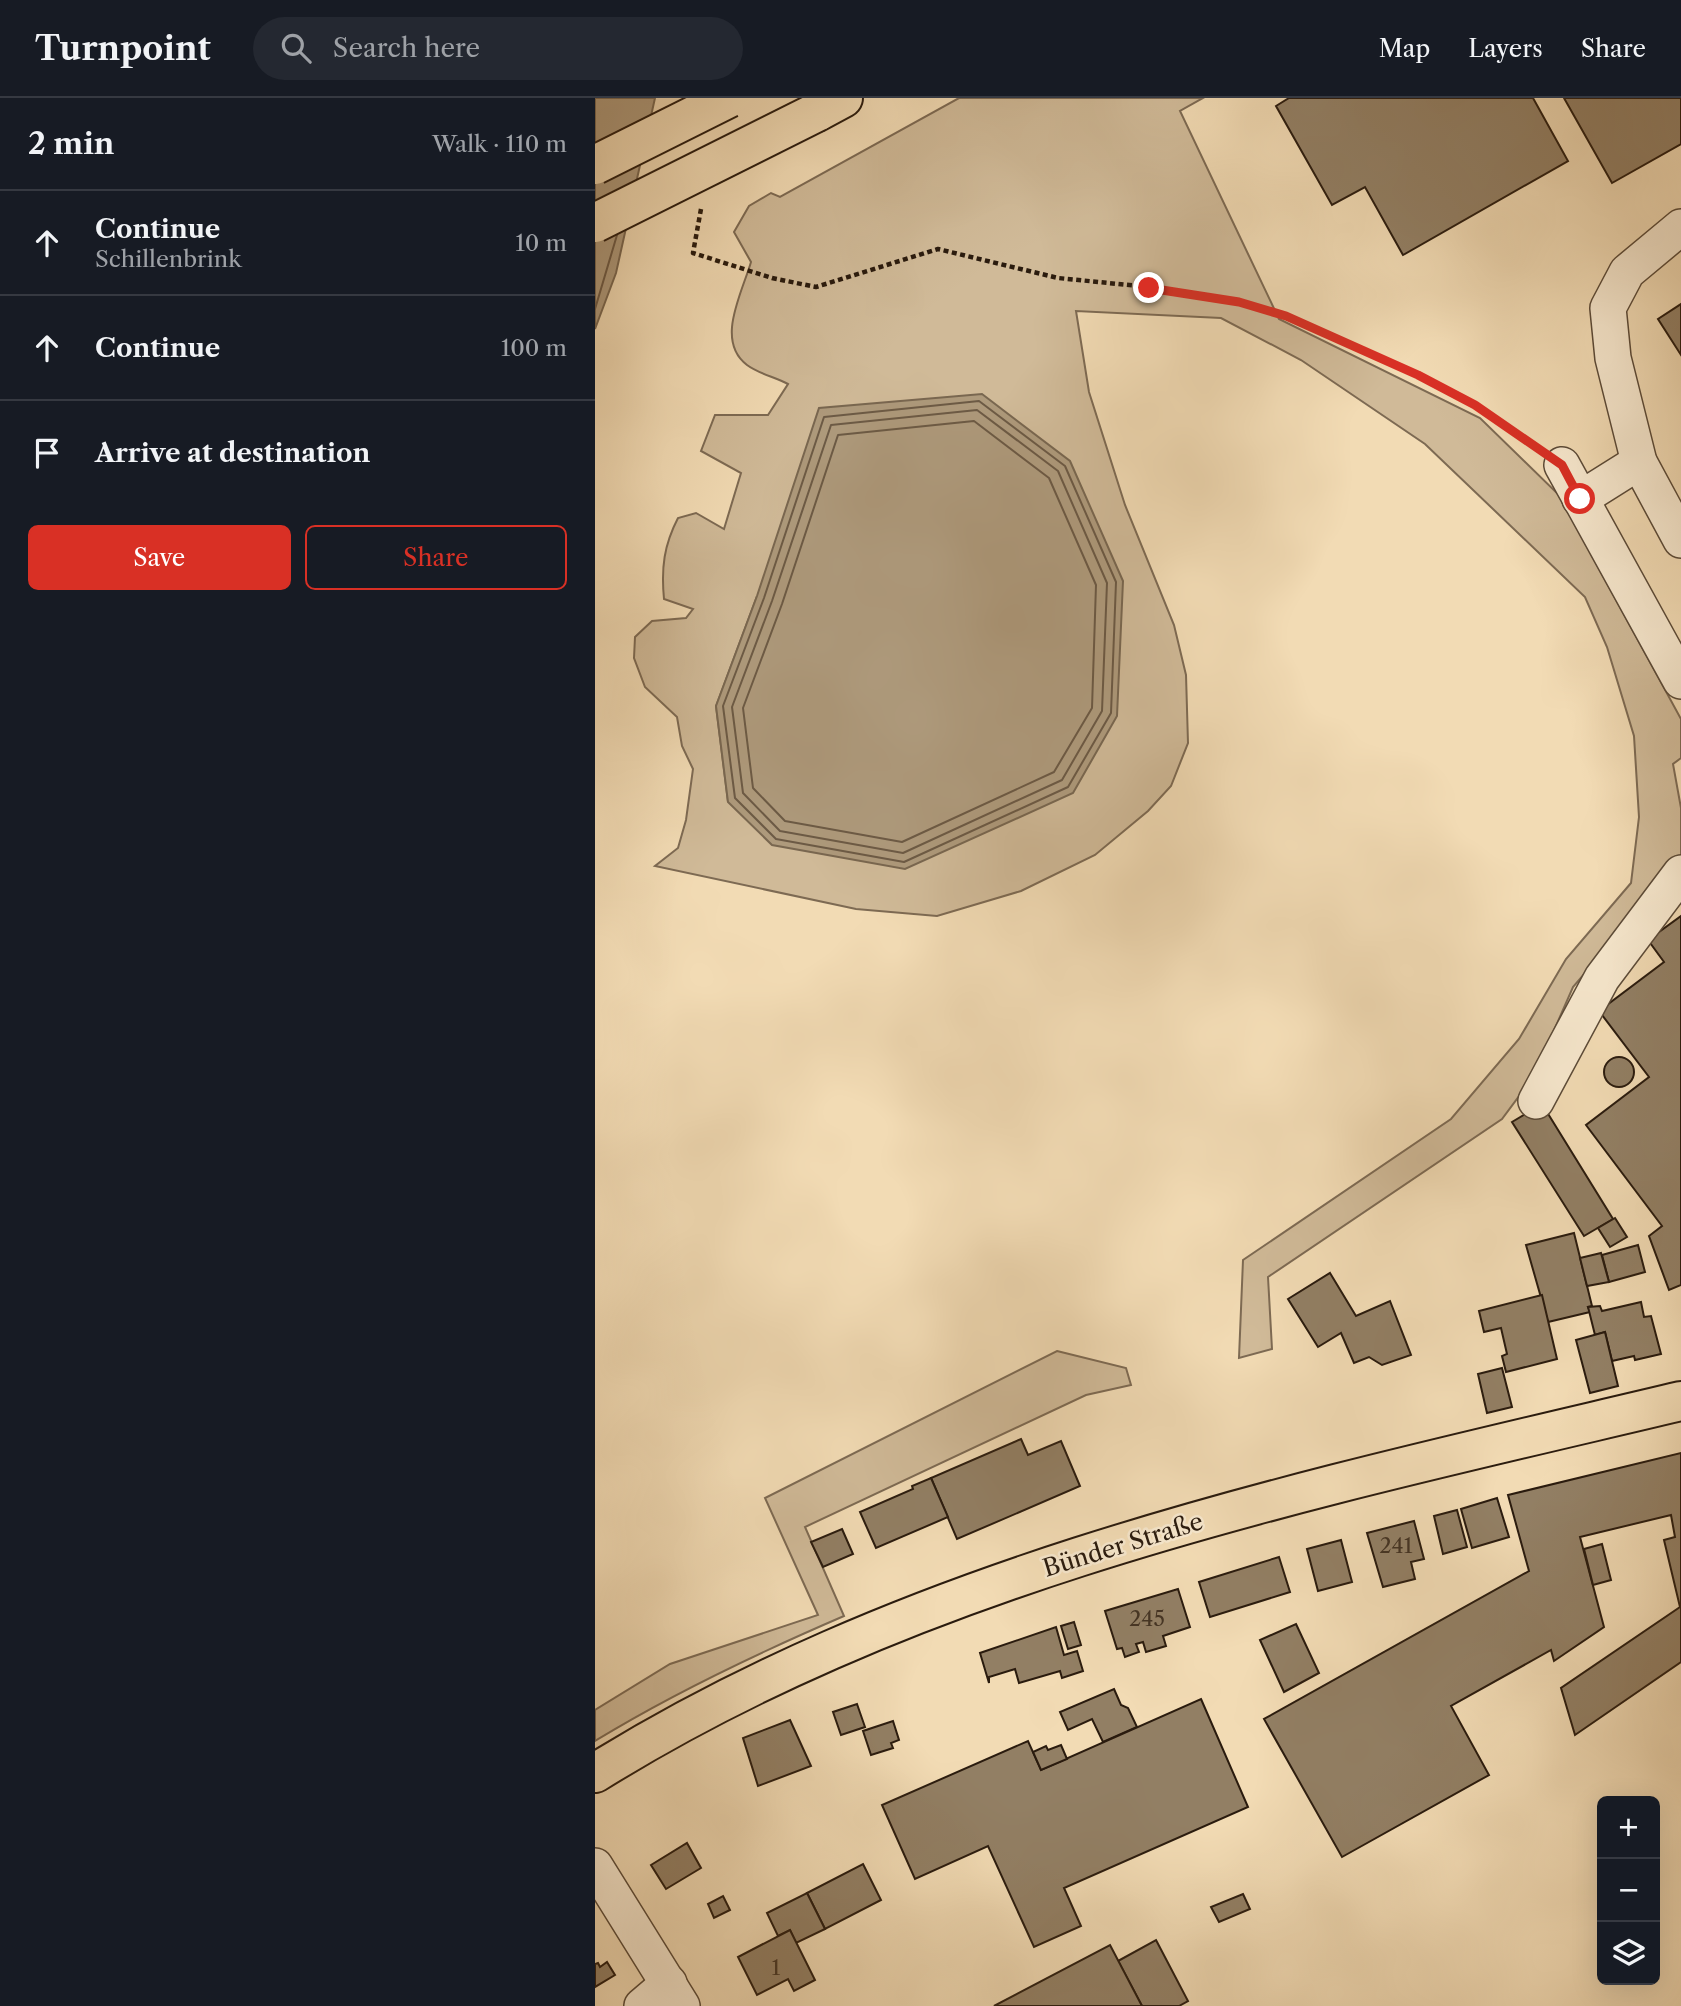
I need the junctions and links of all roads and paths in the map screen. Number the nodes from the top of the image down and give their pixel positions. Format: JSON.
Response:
{"nodes":[{"id":1,"x":729,"y":98,"type":"edge"},
{"id":2,"x":830,"y":105,"type":"edge"},
{"id":3,"x":595,"y":165,"type":"edge"},
{"id":4,"x":702,"y":201,"type":"dead end"},
{"id":5,"x":595,"y":223,"type":"edge"},
{"id":6,"x":1681,"y":227,"type":"edge"},
{"id":7,"x":1639,"y":463,"type":"junction"},
{"id":8,"x":1562,"y":465,"type":"joint"},
{"id":9,"x":1580,"y":499,"type":"junction"},
{"id":10,"x":1681,"y":540,"type":"edge"},
{"id":11,"x":1681,"y":681,"type":"edge"},
{"id":12,"x":1681,"y":873,"type":"edge"},
{"id":13,"x":1536,"y":1101,"type":"dead end"},
{"id":14,"x":1681,"y":1401,"type":"edge"},
{"id":15,"x":595,"y":1773,"type":"edge"},
{"id":16,"x":595,"y":1866,"type":"edge"},
{"id":17,"x":676,"y":1995,"type":"edge"},
{"id":18,"x":642,"y":2006,"type":"edge"}],
"edges":[{"from":1,"to":3,"type":"main road","bridge":true},
{"from":2,"to":5,"type":"main road","bridge":true},
{"from":4,"to":8,"type":"path"},
{"from":6,"to":7,"type":"street"},
{"from":7,"to":9,"type":"street"},
{"from":7,"to":10,"type":"street"},
{"from":8,"to":9,"type":"street"},
{"from":9,"to":11,"type":"street"},
{"from":12,"to":13,"type":"street"},
{"from":14,"to":15,"type":"main road","name":"Bünder Straße"},
{"from":16,"to":17,"type":"street"},
{"from":17,"to":18,"type":"street"}]}
